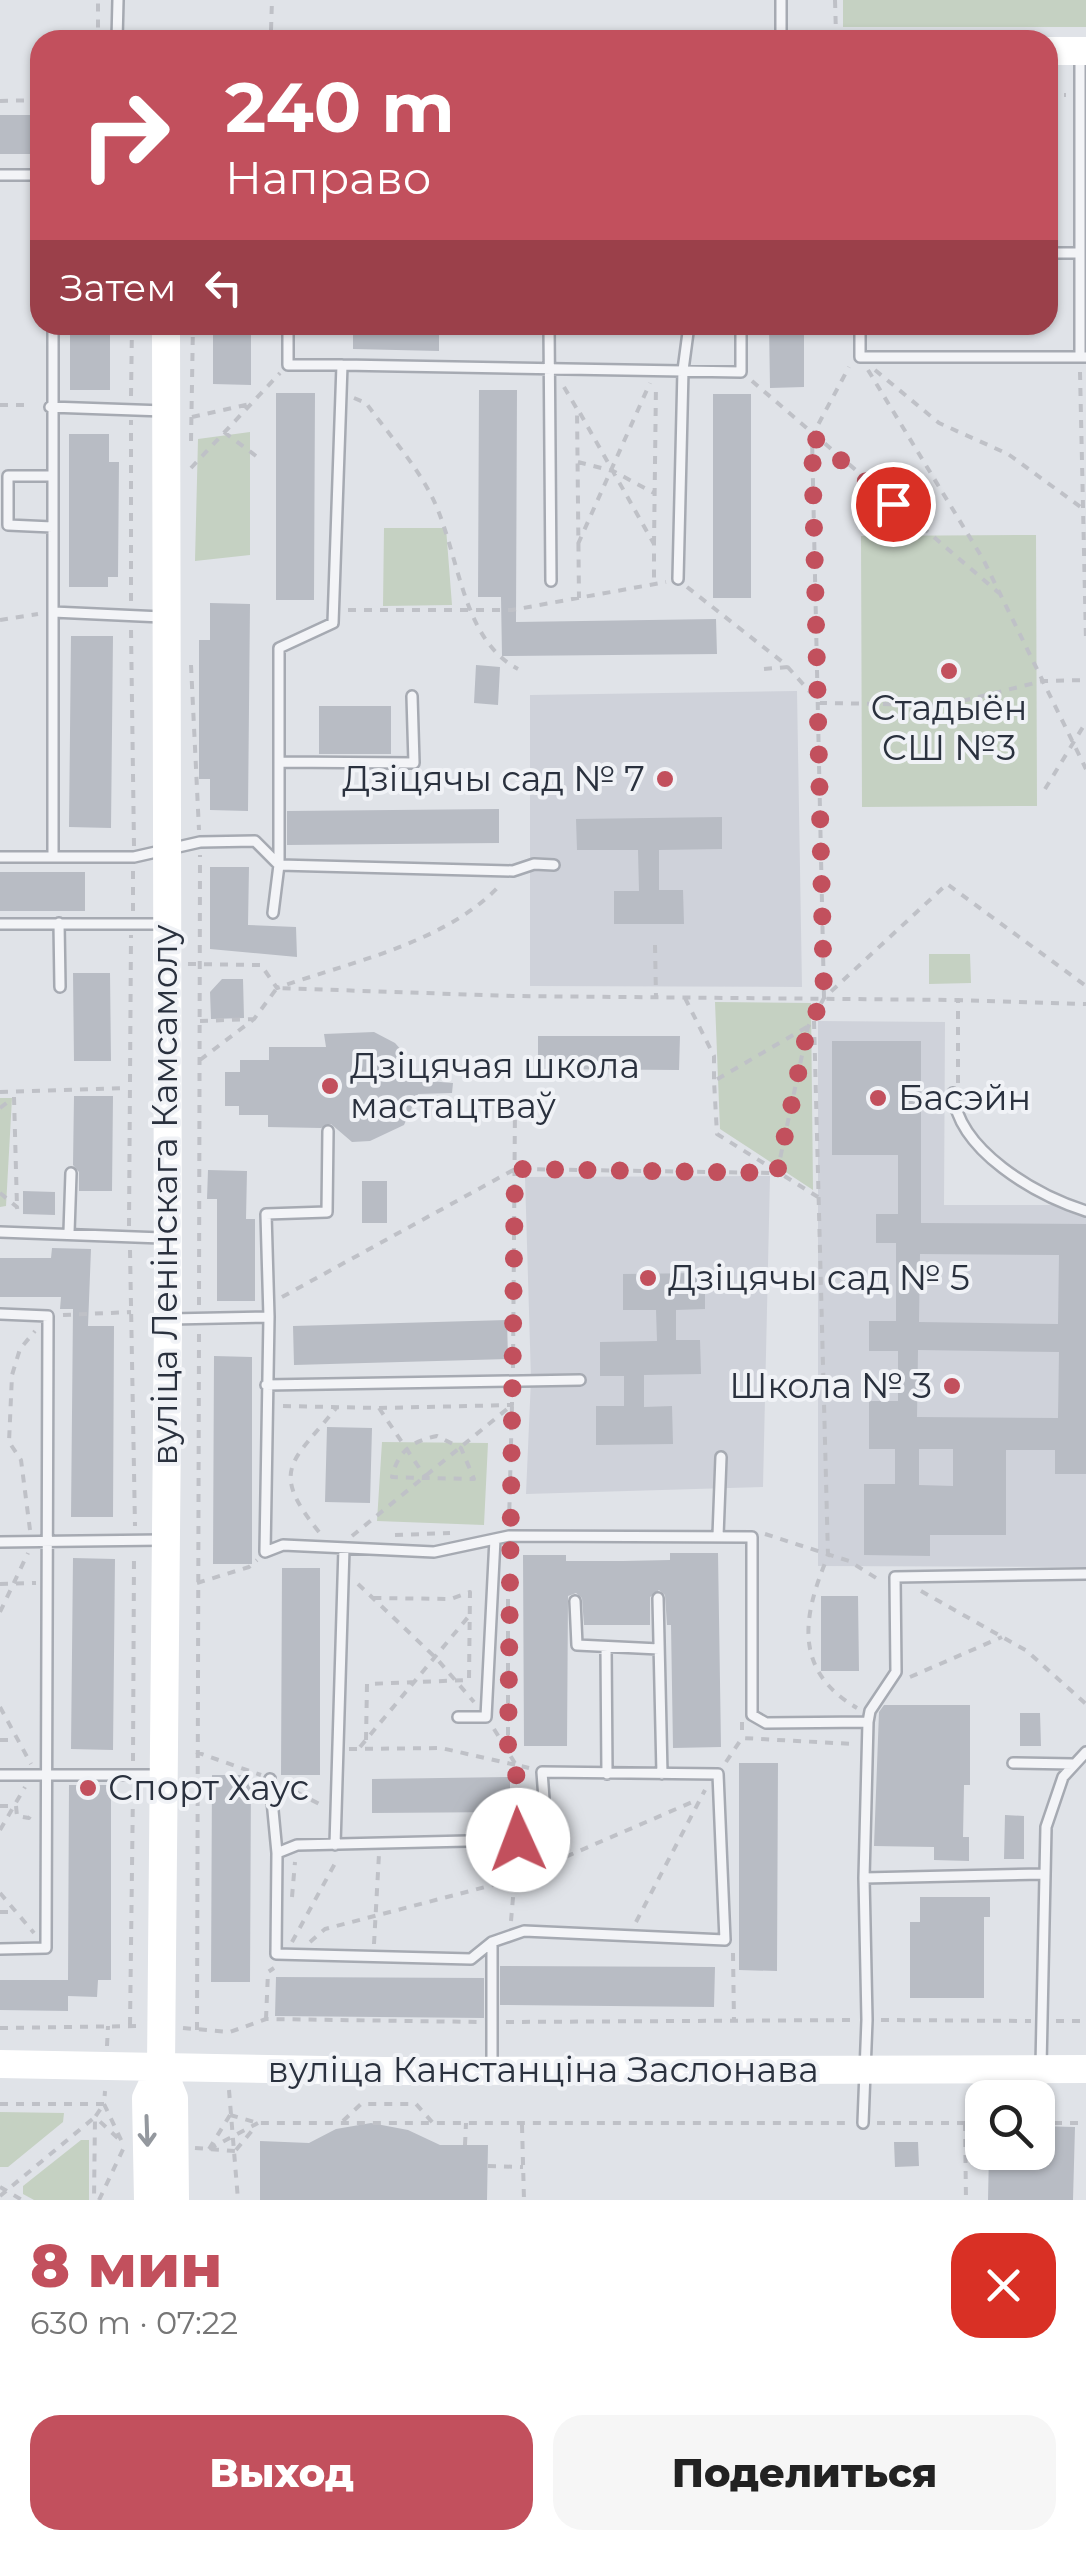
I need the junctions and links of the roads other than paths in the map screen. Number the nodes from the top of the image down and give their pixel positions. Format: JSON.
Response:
{"nodes":[{"id":1,"x":118,"y":0,"type":"edge"},
{"id":2,"x":780,"y":0,"type":"edge"},
{"id":3,"x":116,"y":30,"type":"edge"},
{"id":4,"x":781,"y":30,"type":"edge"},
{"id":5,"x":1058,"y":51,"type":"edge"},
{"id":6,"x":1083,"y":52,"type":"edge"},
{"id":7,"x":0,"y":174,"type":"edge"},
{"id":8,"x":30,"y":174,"type":"edge"},
{"id":9,"x":1084,"y":190,"type":"edge"},
{"id":10,"x":1080,"y":253,"type":"junction"},
{"id":11,"x":1058,"y":254,"type":"edge"},
{"id":12,"x":53,"y":335,"type":"edge"},
{"id":13,"x":167,"y":335,"type":"edge"},
{"id":14,"x":288,"y":335,"type":"edge"},
{"id":15,"x":550,"y":335,"type":"edge"},
{"id":16,"x":688,"y":335,"type":"edge"},
{"id":17,"x":740,"y":335,"type":"edge"},
{"id":18,"x":860,"y":335,"type":"edge"},
{"id":19,"x":1083,"y":357,"type":"edge"},
{"id":20,"x":342,"y":365,"type":"junction"},
{"id":21,"x":552,"y":366,"type":"junction"},
{"id":22,"x":683,"y":370,"type":"junction"},
{"id":23,"x":50,"y":407,"type":"junction"},
{"id":24,"x":179,"y":414,"type":"junction"},
{"id":25,"x":51,"y":476,"type":"junction"},
{"id":26,"x":52,"y":526,"type":"junction"},
{"id":27,"x":678,"y":580,"type":"road end"},
{"id":28,"x":551,"y":581,"type":"dead end"},
{"id":29,"x":53,"y":612,"type":"junction"},
{"id":30,"x":164,"y":618,"type":"junction"},
{"id":31,"x":412,"y":696,"type":"dead end"},
{"id":32,"x":280,"y":762,"type":"junction"},
{"id":33,"x":166,"y":848,"type":"junction"},
{"id":34,"x":53,"y":856,"type":"junction"},
{"id":35,"x":0,"y":857,"type":"edge"},
{"id":36,"x":279,"y":865,"type":"junction"},
{"id":37,"x":554,"y":865,"type":"dead end"},
{"id":38,"x":273,"y":913,"type":"dead end"},
{"id":39,"x":0,"y":924,"type":"edge"},
{"id":40,"x":59,"y":924,"type":"junction"},
{"id":41,"x":164,"y":924,"type":"junction"},
{"id":42,"x":60,"y":987,"type":"dead end"},
{"id":43,"x":953,"y":1092,"type":"road end"},
{"id":44,"x":328,"y":1131,"type":"dead end"},
{"id":45,"x":71,"y":1173,"type":"dead end"},
{"id":46,"x":1086,"y":1210,"type":"edge"},
{"id":47,"x":0,"y":1232,"type":"edge"},
{"id":48,"x":69,"y":1232,"type":"junction"},
{"id":49,"x":166,"y":1238,"type":"junction"},
{"id":50,"x":0,"y":1314,"type":"edge"},
{"id":51,"x":269,"y":1317,"type":"junction"},
{"id":52,"x":168,"y":1320,"type":"junction"},
{"id":53,"x":580,"y":1380,"type":"dead end"},
{"id":54,"x":266,"y":1386,"type":"junction"},
{"id":55,"x":721,"y":1457,"type":"dead end"},
{"id":56,"x":718,"y":1536,"type":"junction"},
{"id":57,"x":495,"y":1539,"type":"junction"},
{"id":58,"x":164,"y":1540,"type":"junction"},
{"id":59,"x":0,"y":1542,"type":"edge"},
{"id":60,"x":45,"y":1543,"type":"junction"},
{"id":61,"x":344,"y":1548,"type":"junction"},
{"id":62,"x":1086,"y":1574,"type":"edge"},
{"id":63,"x":658,"y":1598,"type":"dead end"},
{"id":64,"x":576,"y":1601,"type":"dead end"},
{"id":65,"x":606,"y":1648,"type":"junction"},
{"id":66,"x":659,"y":1649,"type":"junction"},
{"id":67,"x":458,"y":1717,"type":"dead end"},
{"id":68,"x":868,"y":1722,"type":"junction"},
{"id":69,"x":1086,"y":1752,"type":"edge"},
{"id":70,"x":1013,"y":1764,"type":"dead end"},
{"id":71,"x":1074,"y":1764,"type":"junction"},
{"id":72,"x":608,"y":1774,"type":"junction"},
{"id":73,"x":662,"y":1774,"type":"junction"},
{"id":74,"x":165,"y":1775,"type":"junction"},
{"id":75,"x":0,"y":1776,"type":"edge"},
{"id":76,"x":46,"y":1776,"type":"junction"},
{"id":77,"x":270,"y":1778,"type":"dead end"},
{"id":78,"x":340,"y":1845,"type":"junction"},
{"id":79,"x":277,"y":1853,"type":"junction"},
{"id":80,"x":1044,"y":1874,"type":"junction"},
{"id":81,"x":864,"y":1878,"type":"junction"},
{"id":82,"x":492,"y":1942,"type":"junction"},
{"id":83,"x":0,"y":1950,"type":"edge"},
{"id":84,"x":0,"y":2064,"type":"edge"},
{"id":85,"x":161,"y":2066,"type":"junction"},
{"id":86,"x":1041,"y":2069,"type":"junction"},
{"id":87,"x":1086,"y":2069,"type":"edge"},
{"id":88,"x":862,"y":2070,"type":"junction"},
{"id":89,"x":492,"y":2071,"type":"junction"},
{"id":90,"x":862,"y":2123,"type":"road end"},
{"id":91,"x":148,"y":2200,"type":"edge"},
{"id":92,"x":175,"y":2200,"type":"edge"}],
"edges":[{"from":1,"to":3,"type":"lane"},
{"from":2,"to":4,"type":"lane"},
{"from":5,"to":6,"type":"main road"},
{"from":6,"to":9,"type":"lane"},
{"from":7,"to":8,"type":"lane"},
{"from":9,"to":10,"type":"lane"},
{"from":10,"to":11,"type":"lane"},
{"from":10,"to":19,"type":"lane"},
{"from":12,"to":23,"type":"lane"},
{"from":13,"to":24,"type":"main road","name":"вуліца Ленінскага Камсамолу"},
{"from":14,"to":20,"type":"lane"},
{"from":15,"to":21,"type":"lane"},
{"from":16,"to":22,"type":"lane"},
{"from":17,"to":22,"type":"lane"},
{"from":18,"to":19,"type":"lane"},
{"from":20,"to":21,"type":"lane"},
{"from":20,"to":32,"type":"lane"},
{"from":21,"to":22,"type":"lane"},
{"from":21,"to":28,"type":"lane"},
{"from":22,"to":27,"type":"lane"},
{"from":23,"to":24,"type":"lane"},
{"from":23,"to":25,"type":"lane"},
{"from":24,"to":30,"type":"main road","name":"вуліца Ленінскага Камсамолу"},
{"from":25,"to":26,"type":"lane"},
{"from":25,"to":26,"type":"lane"},
{"from":26,"to":29,"type":"lane"},
{"from":29,"to":30,"type":"lane"},
{"from":29,"to":34,"type":"lane"},
{"from":30,"to":33,"type":"main road","name":"вуліца Ленінскага Камсамолу"},
{"from":31,"to":32,"type":"lane"},
{"from":32,"to":36,"type":"lane"},
{"from":33,"to":34,"type":"lane"},
{"from":33,"to":36,"type":"lane"},
{"from":33,"to":41,"type":"main road","name":"вуліца Ленінскага Камсамолу"},
{"from":34,"to":35,"type":"lane"},
{"from":36,"to":37,"type":"lane"},
{"from":36,"to":38,"type":"lane"},
{"from":39,"to":40,"type":"lane"},
{"from":40,"to":41,"type":"lane"},
{"from":40,"to":42,"type":"lane"},
{"from":41,"to":49,"type":"main road","name":"вуліца Ленінскага Камсамолу"},
{"from":43,"to":46,"type":"lane"},
{"from":44,"to":51,"type":"lane"},
{"from":45,"to":48,"type":"lane"},
{"from":47,"to":48,"type":"lane"},
{"from":48,"to":49,"type":"lane"},
{"from":49,"to":52,"type":"main road","name":"вуліца Ленінскага Камсамолу"},
{"from":50,"to":60,"type":"lane"},
{"from":51,"to":52,"type":"lane"},
{"from":51,"to":54,"type":"lane"},
{"from":52,"to":58,"type":"main road","name":"вуліца Ленінскага Камсамолу"},
{"from":53,"to":54,"type":"lane"},
{"from":54,"to":61,"type":"lane"},
{"from":55,"to":56,"type":"lane"},
{"from":56,"to":57,"type":"lane"},
{"from":56,"to":68,"type":"lane"},
{"from":57,"to":61,"type":"lane"},
{"from":57,"to":67,"type":"lane"},
{"from":58,"to":60,"type":"lane"},
{"from":58,"to":74,"type":"main road","name":"вуліца Ленінскага Камсамолу"},
{"from":59,"to":60,"type":"lane"},
{"from":60,"to":76,"type":"lane"},
{"from":61,"to":78,"type":"lane"},
{"from":62,"to":68,"type":"lane"},
{"from":63,"to":66,"type":"lane"},
{"from":64,"to":65,"type":"lane"},
{"from":65,"to":66,"type":"lane"},
{"from":65,"to":72,"type":"lane"},
{"from":66,"to":73,"type":"lane"},
{"from":68,"to":81,"type":"lane"},
{"from":69,"to":71,"type":"lane"},
{"from":70,"to":71,"type":"lane"},
{"from":71,"to":80,"type":"lane"},
{"from":72,"to":73,"type":"lane"},
{"from":72,"to":78,"type":"lane"},
{"from":73,"to":82,"type":"lane"},
{"from":74,"to":76,"type":"lane"},
{"from":74,"to":85,"type":"main road","name":"вуліца Ленінскага Камсамолу"},
{"from":75,"to":76,"type":"lane"},
{"from":76,"to":83,"type":"lane"},
{"from":77,"to":79,"type":"lane"},
{"from":78,"to":79,"type":"lane"},
{"from":79,"to":82,"type":"lane"},
{"from":80,"to":81,"type":"lane"},
{"from":80,"to":86,"type":"lane"},
{"from":81,"to":88,"type":"lane"},
{"from":82,"to":89,"type":"lane"},
{"from":84,"to":85,"type":"main road","name":"вуліца Канстанціна Заслонава"},
{"from":85,"to":89,"type":"main road","name":"вуліца Канстанціна Заслонава"},
{"from":85,"to":91,"type":"main road","name":"вуліца Ленінскага Камсамолу","one_way":true},
{"from":85,"to":92,"type":"main road","name":"вуліца Ленінскага Камсамолу"},
{"from":86,"to":87,"type":"main road","name":"вуліца Канстанціна Заслонава"},
{"from":86,"to":88,"type":"main road","name":"вуліца Канстанціна Заслонава"},
{"from":88,"to":89,"type":"main road","name":"вуліца Канстанціна Заслонава"},
{"from":88,"to":90,"type":"lane"}]}
